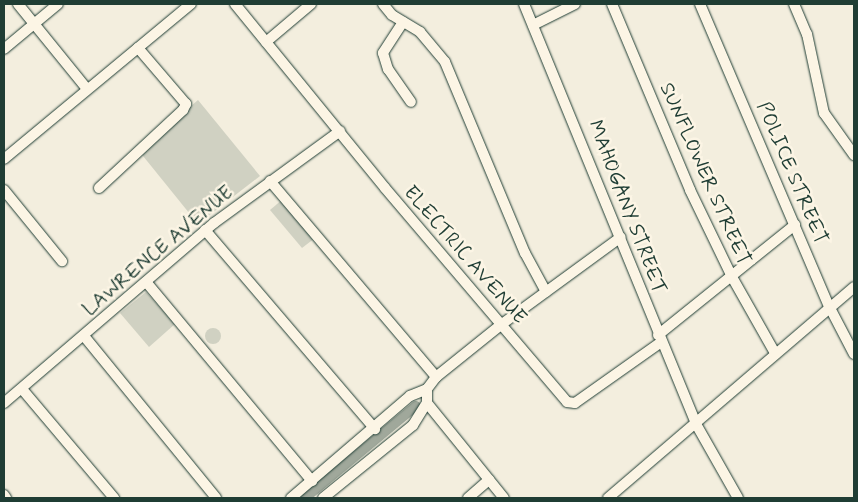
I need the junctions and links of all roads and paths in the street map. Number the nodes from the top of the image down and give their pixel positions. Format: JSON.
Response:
{"nodes":[{"id":1,"x":18,"y":4,"type":"edge"},
{"id":2,"x":58,"y":4,"type":"edge"},
{"id":3,"x":191,"y":4,"type":"edge"},
{"id":4,"x":234,"y":4,"type":"edge"},
{"id":5,"x":311,"y":4,"type":"edge"},
{"id":6,"x":383,"y":4,"type":"edge"},
{"id":7,"x":524,"y":4,"type":"edge"},
{"id":8,"x":576,"y":4,"type":"edge"},
{"id":9,"x":612,"y":4,"type":"edge"},
{"id":10,"x":700,"y":4,"type":"edge"},
{"id":11,"x":794,"y":4,"type":"edge"},
{"id":12,"x":403,"y":22,"type":"junction"},
{"id":13,"x":34,"y":24,"type":"junction"},
{"id":14,"x":533,"y":25,"type":"junction"},
{"id":15,"x":266,"y":42,"type":"junction"},
{"id":16,"x":138,"y":48,"type":"junction"},
{"id":17,"x":4,"y":49,"type":"edge"},
{"id":18,"x":87,"y":89,"type":"junction"},
{"id":19,"x":410,"y":102,"type":"dead end"},
{"id":20,"x":340,"y":131,"type":"junction"},
{"id":21,"x":854,"y":155,"type":"edge"},
{"id":22,"x":4,"y":159,"type":"edge"},
{"id":23,"x":270,"y":181,"type":"junction"},
{"id":24,"x":99,"y":188,"type":"dead end"},
{"id":25,"x":4,"y":190,"type":"edge"},
{"id":26,"x":795,"y":225,"type":"junction"},
{"id":27,"x":206,"y":230,"type":"junction"},
{"id":28,"x":621,"y":237,"type":"junction"},
{"id":29,"x":62,"y":261,"type":"dead end"},
{"id":30,"x":732,"y":277,"type":"junction"},
{"id":31,"x":147,"y":282,"type":"junction"},
{"id":32,"x":854,"y":287,"type":"edge"},
{"id":33,"x":546,"y":292,"type":"junction"},
{"id":34,"x":829,"y":306,"type":"junction"},
{"id":35,"x":502,"y":324,"type":"junction"},
{"id":36,"x":84,"y":336,"type":"junction"},
{"id":37,"x":660,"y":338,"type":"junction"},
{"id":38,"x":776,"y":353,"type":"junction"},
{"id":39,"x":854,"y":354,"type":"edge"},
{"id":40,"x":436,"y":377,"type":"junction"},
{"id":41,"x":22,"y":389,"type":"junction"},
{"id":42,"x":427,"y":390,"type":"junction"},
{"id":43,"x":4,"y":403,"type":"edge"},
{"id":44,"x":427,"y":404,"type":"junction"},
{"id":45,"x":696,"y":424,"type":"junction"},
{"id":46,"x":375,"y":429,"type":"junction"},
{"id":47,"x":489,"y":480,"type":"junction"},
{"id":48,"x":312,"y":482,"type":"junction"},
{"id":49,"x":114,"y":498,"type":"edge"},
{"id":50,"x":216,"y":498,"type":"edge"},
{"id":51,"x":291,"y":498,"type":"edge"},
{"id":52,"x":323,"y":498,"type":"edge"},
{"id":53,"x":468,"y":498,"type":"edge"},
{"id":54,"x":504,"y":498,"type":"edge"},
{"id":55,"x":608,"y":498,"type":"edge"},
{"id":56,"x":738,"y":498,"type":"edge"}],
"edges":[{"from":1,"to":13,"type":"street"},
{"from":2,"to":13,"type":"street"},
{"from":3,"to":16,"type":"street"},
{"from":4,"to":15,"type":"street","name":"ELECTRIC AVENUE"},
{"from":5,"to":15,"type":"street"},
{"from":6,"to":12,"type":"street"},
{"from":7,"to":14,"type":"street","name":"MAHOGANY STREET"},
{"from":8,"to":14,"type":"street"},
{"from":9,"to":30,"type":"street","name":"SUNFLOWER STREET"},
{"from":10,"to":26,"type":"street","name":"POLICE STREET"},
{"from":11,"to":21,"type":"street"},
{"from":12,"to":19,"type":"street"},
{"from":12,"to":33,"type":"street"},
{"from":13,"to":17,"type":"street"},
{"from":13,"to":18,"type":"street"},
{"from":14,"to":28,"type":"street","name":"MAHOGANY STREET"},
{"from":15,"to":20,"type":"street","name":"ELECTRIC AVENUE"},
{"from":16,"to":18,"type":"street"},
{"from":16,"to":24,"type":"street"},
{"from":18,"to":22,"type":"street"},
{"from":20,"to":23,"type":"street","name":"LAWRENCE AVENUE"},
{"from":20,"to":35,"type":"street","name":"ELECTRIC AVENUE"},
{"from":23,"to":27,"type":"street","name":"LAWRENCE AVENUE"},
{"from":23,"to":40,"type":"street"},
{"from":25,"to":29,"type":"street"},
{"from":26,"to":30,"type":"street","name":"ELECTRIC AVENUE"},
{"from":26,"to":34,"type":"street","name":"POLICE STREET"},
{"from":27,"to":31,"type":"street","name":"LAWRENCE AVENUE"},
{"from":27,"to":46,"type":"street"},
{"from":28,"to":33,"type":"street"},
{"from":28,"to":37,"type":"street","name":"MAHOGANY STREET"},
{"from":30,"to":37,"type":"street","name":"ELECTRIC AVENUE"},
{"from":30,"to":38,"type":"street","name":"SUNFLOWER STREET"},
{"from":31,"to":36,"type":"street","name":"LAWRENCE AVENUE"},
{"from":31,"to":48,"type":"street"},
{"from":32,"to":34,"type":"street"},
{"from":33,"to":35,"type":"street"},
{"from":34,"to":38,"type":"street"},
{"from":34,"to":39,"type":"street","name":"POLICE STREET"},
{"from":35,"to":37,"type":"street","name":"ELECTRIC AVENUE"},
{"from":35,"to":40,"type":"street"},
{"from":36,"to":41,"type":"street","name":"LAWRENCE AVENUE"},
{"from":36,"to":50,"type":"street"},
{"from":37,"to":45,"type":"street","name":"MAHOGANY STREET"},
{"from":38,"to":45,"type":"street"},
{"from":40,"to":42,"type":"street"},
{"from":41,"to":43,"type":"street","name":"LAWRENCE AVENUE"},
{"from":41,"to":49,"type":"street"},
{"from":42,"to":44,"type":"street"},
{"from":42,"to":46,"type":"street"},
{"from":44,"to":47,"type":"street"},
{"from":44,"to":52,"type":"street"},
{"from":45,"to":55,"type":"street"},
{"from":45,"to":56,"type":"street","name":"MAHOGANY STREET"},
{"from":46,"to":48,"type":"street"},
{"from":47,"to":53,"type":"street"},
{"from":47,"to":54,"type":"street"},
{"from":48,"to":51,"type":"street"}]}
